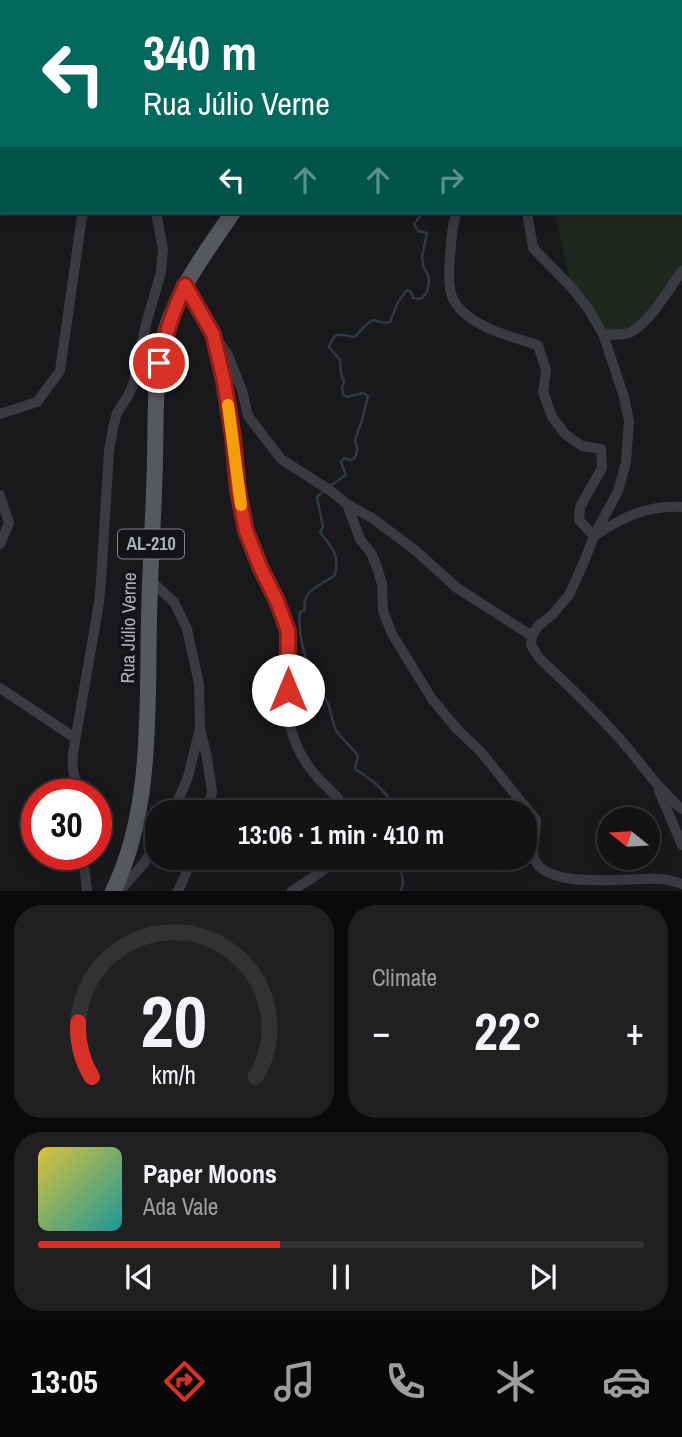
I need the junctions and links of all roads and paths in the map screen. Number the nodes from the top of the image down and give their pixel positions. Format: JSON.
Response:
{"nodes":[{"id":1,"x":84,"y":214,"type":"edge"},
{"id":2,"x":156,"y":214,"type":"edge"},
{"id":3,"x":232,"y":214,"type":"edge"},
{"id":4,"x":456,"y":214,"type":"edge"},
{"id":5,"x":527,"y":214,"type":"edge"},
{"id":6,"x":682,"y":271,"type":"edge"},
{"id":7,"x":185,"y":285,"type":"junction"},
{"id":8,"x":213,"y":334,"type":"junction"},
{"id":9,"x":603,"y":334,"type":"junction"},
{"id":10,"x":0,"y":414,"type":"edge"},
{"id":11,"x":0,"y":495,"type":"edge"},
{"id":12,"x":347,"y":504,"type":"junction"},
{"id":13,"x":682,"y":507,"type":"edge"},
{"id":14,"x":594,"y":536,"type":"junction"},
{"id":15,"x":0,"y":544,"type":"edge"},
{"id":16,"x":150,"y":580,"type":"junction"},
{"id":17,"x":532,"y":636,"type":"junction"},
{"id":18,"x":0,"y":688,"type":"edge"},
{"id":19,"x":200,"y":728,"type":"junction"},
{"id":20,"x":75,"y":738,"type":"junction"},
{"id":21,"x":74,"y":779,"type":"edge"},
{"id":22,"x":657,"y":784,"type":"junction"},
{"id":23,"x":178,"y":800,"type":"edge"},
{"id":24,"x":210,"y":800,"type":"edge"},
{"id":25,"x":339,"y":800,"type":"edge"},
{"id":26,"x":682,"y":809,"type":"edge"},
{"id":27,"x":682,"y":845,"type":"edge"},
{"id":28,"x":145,"y":861,"type":"edge"},
{"id":29,"x":84,"y":870,"type":"edge"},
{"id":30,"x":188,"y":870,"type":"edge"},
{"id":31,"x":323,"y":870,"type":"edge"},
{"id":32,"x":682,"y":884,"type":"edge"},
{"id":33,"x":87,"y":891,"type":"edge"},
{"id":34,"x":113,"y":891,"type":"edge"},
{"id":35,"x":120,"y":891,"type":"edge"},
{"id":36,"x":178,"y":891,"type":"edge"},
{"id":37,"x":292,"y":891,"type":"edge"}],
"edges":[{"from":1,"to":10,"type":"street"},
{"from":2,"to":20,"type":"street"},
{"from":3,"to":7,"type":"main road","name":"Rua Júlio Verne","number":"AL-210"},
{"from":4,"to":14,"type":"street"},
{"from":5,"to":9,"type":"street"},
{"from":6,"to":9,"type":"street"},
{"from":7,"to":8,"type":"street"},
{"from":7,"to":16,"type":"main road","name":"Rua Júlio Verne","number":"AL-210"},
{"from":8,"to":12,"type":"street"},
{"from":8,"to":25,"type":"street"},
{"from":9,"to":14,"type":"street"},
{"from":11,"to":15,"type":"street"},
{"from":12,"to":17,"type":"street"},
{"from":12,"to":32,"type":"street"},
{"from":13,"to":14,"type":"street"},
{"from":14,"to":17,"type":"street"},
{"from":16,"to":19,"type":"street"},
{"from":16,"to":34,"type":"main road","name":"Rua Júlio Verne","number":"AL-210"},
{"from":17,"to":22,"type":"street"},
{"from":18,"to":20,"type":"street"},
{"from":19,"to":23,"type":"street"},
{"from":19,"to":24,"type":"street"},
{"from":20,"to":21,"type":"street"},
{"from":22,"to":26,"type":"street"},
{"from":22,"to":27,"type":"street"},
{"from":28,"to":35,"type":"street"},
{"from":29,"to":33,"type":"street"},
{"from":30,"to":36,"type":"street"},
{"from":31,"to":37,"type":"street"}]}
